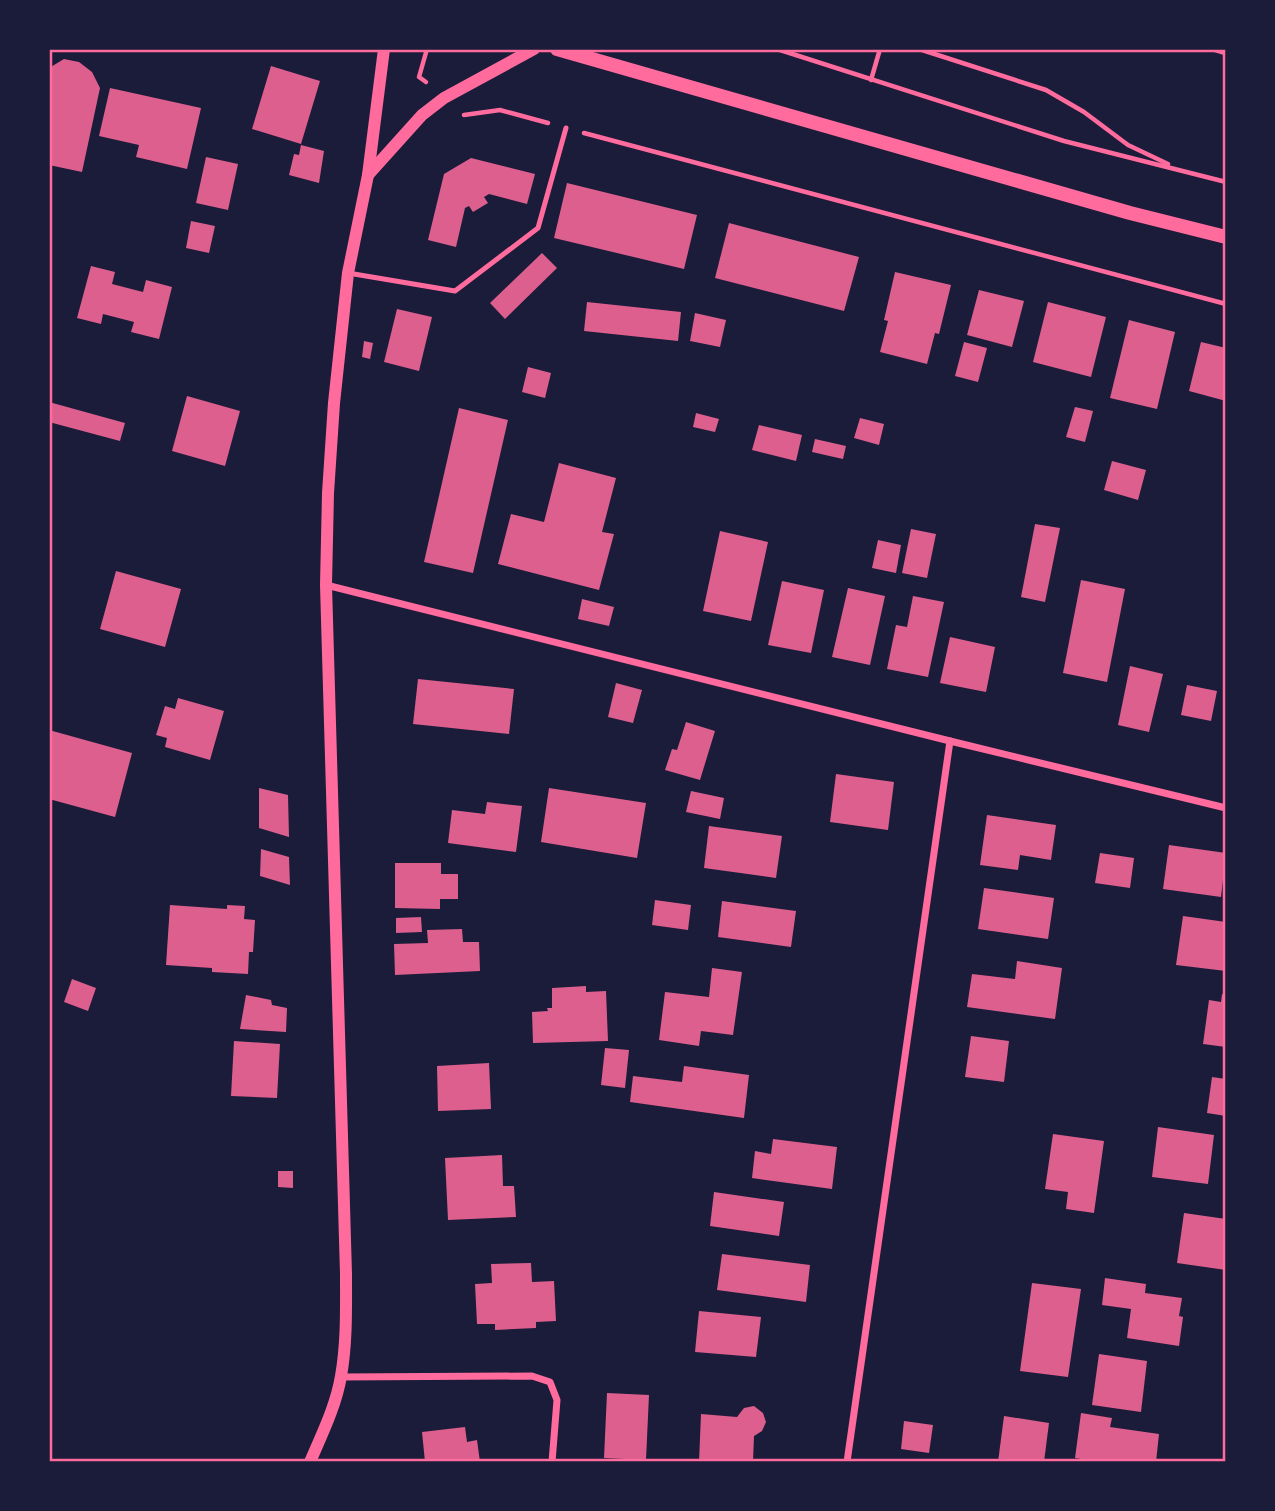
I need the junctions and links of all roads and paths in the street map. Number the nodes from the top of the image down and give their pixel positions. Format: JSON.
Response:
{"nodes":[{"id":1,"x":384,"y":49,"type":"edge"},
{"id":2,"x":427,"y":49,"type":"edge"},
{"id":3,"x":534,"y":49,"type":"edge"},
{"id":4,"x":557,"y":49,"type":"edge"},
{"id":5,"x":777,"y":49,"type":"edge"},
{"id":6,"x":880,"y":49,"type":"edge"},
{"id":7,"x":919,"y":49,"type":"edge"},
{"id":8,"x":1213,"y":49,"type":"edge"},
{"id":9,"x":1226,"y":53,"type":"edge"},
{"id":10,"x":871,"y":80,"type":"junction"},
{"id":11,"x":444,"y":98,"type":"junction"},
{"id":12,"x":566,"y":128,"type":"junction"},
{"id":13,"x":1178,"y":169,"type":"junction"},
{"id":14,"x":368,"y":175,"type":"junction"},
{"id":15,"x":1226,"y":182,"type":"edge"},
{"id":16,"x":1226,"y":237,"type":"edge"},
{"id":17,"x":348,"y":273,"type":"junction"},
{"id":18,"x":1226,"y":304,"type":"edge"},
{"id":19,"x":327,"y":585,"type":"junction"},
{"id":20,"x":950,"y":741,"type":"junction"},
{"id":21,"x":1226,"y":808,"type":"edge"},
{"id":22,"x":341,"y":1377,"type":"junction"},
{"id":23,"x":310,"y":1462,"type":"edge"},
{"id":24,"x":552,"y":1462,"type":"edge"},
{"id":25,"x":847,"y":1462,"type":"edge"}],
"edges":[{"from":1,"to":14,"type":"street"},
{"from":2,"to":11,"type":"path"},
{"from":3,"to":11,"type":"street"},
{"from":4,"to":16,"type":"main road"},
{"from":5,"to":10,"type":"path"},
{"from":6,"to":10,"type":"path"},
{"from":7,"to":13,"type":"path"},
{"from":8,"to":9,"type":"lane"},
{"from":10,"to":13,"type":"path"},
{"from":11,"to":12,"type":"path"},
{"from":11,"to":14,"type":"street"},
{"from":12,"to":17,"type":"lane"},
{"from":12,"to":18,"type":"path"},
{"from":13,"to":15,"type":"path"},
{"from":14,"to":17,"type":"street"},
{"from":17,"to":19,"type":"street"},
{"from":19,"to":20,"type":"street"},
{"from":19,"to":22,"type":"street"},
{"from":20,"to":21,"type":"street"},
{"from":20,"to":25,"type":"street"},
{"from":22,"to":23,"type":"street"},
{"from":22,"to":24,"type":"street"}]}
